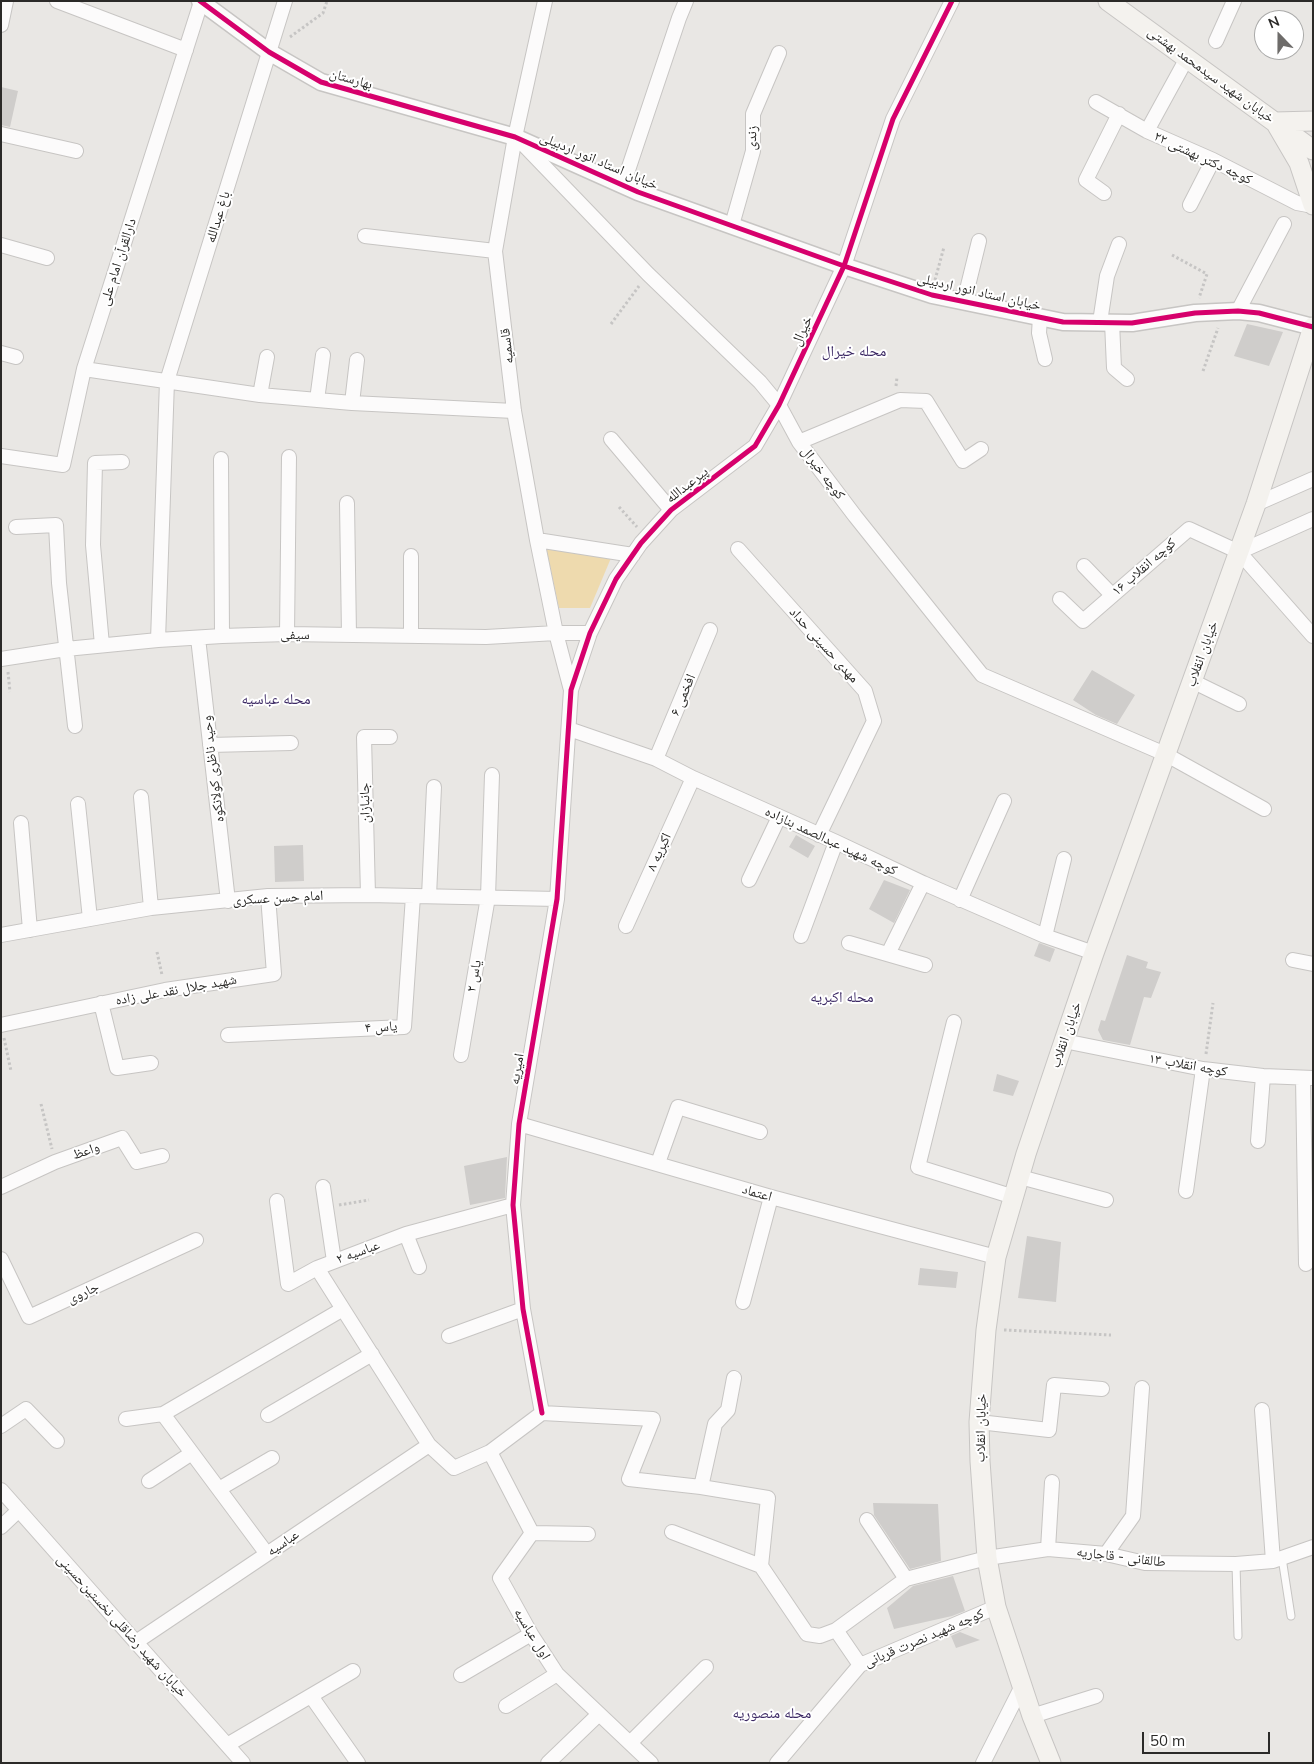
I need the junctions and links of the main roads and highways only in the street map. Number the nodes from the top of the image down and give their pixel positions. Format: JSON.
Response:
{"nodes":[{"id":1,"x":1108,"y":1,"type":"edge"},
{"id":2,"x":1313,"y":121,"type":"edge"},
{"id":3,"x":1275,"y":122,"type":"junction"},
{"id":4,"x":1313,"y":150,"type":"edge"},
{"id":5,"x":1313,"y":206,"type":"edge"},
{"id":6,"x":1312,"y":333,"type":"edge"},
{"id":7,"x":1051,"y":1763,"type":"edge"}],
"edges":[{"from":1,"to":3,"type":"main road","name":"خیابان شهید سیدمحمد بهشتی"},
{"from":2,"to":3,"type":"main road"},
{"from":3,"to":4,"type":"main road","name":"خیابان شهید سیدمحمد بهشتی"},
{"from":3,"to":5,"type":"main road"},
{"from":6,"to":7,"type":"main road","name":"خیابان انقلاب"}]}
